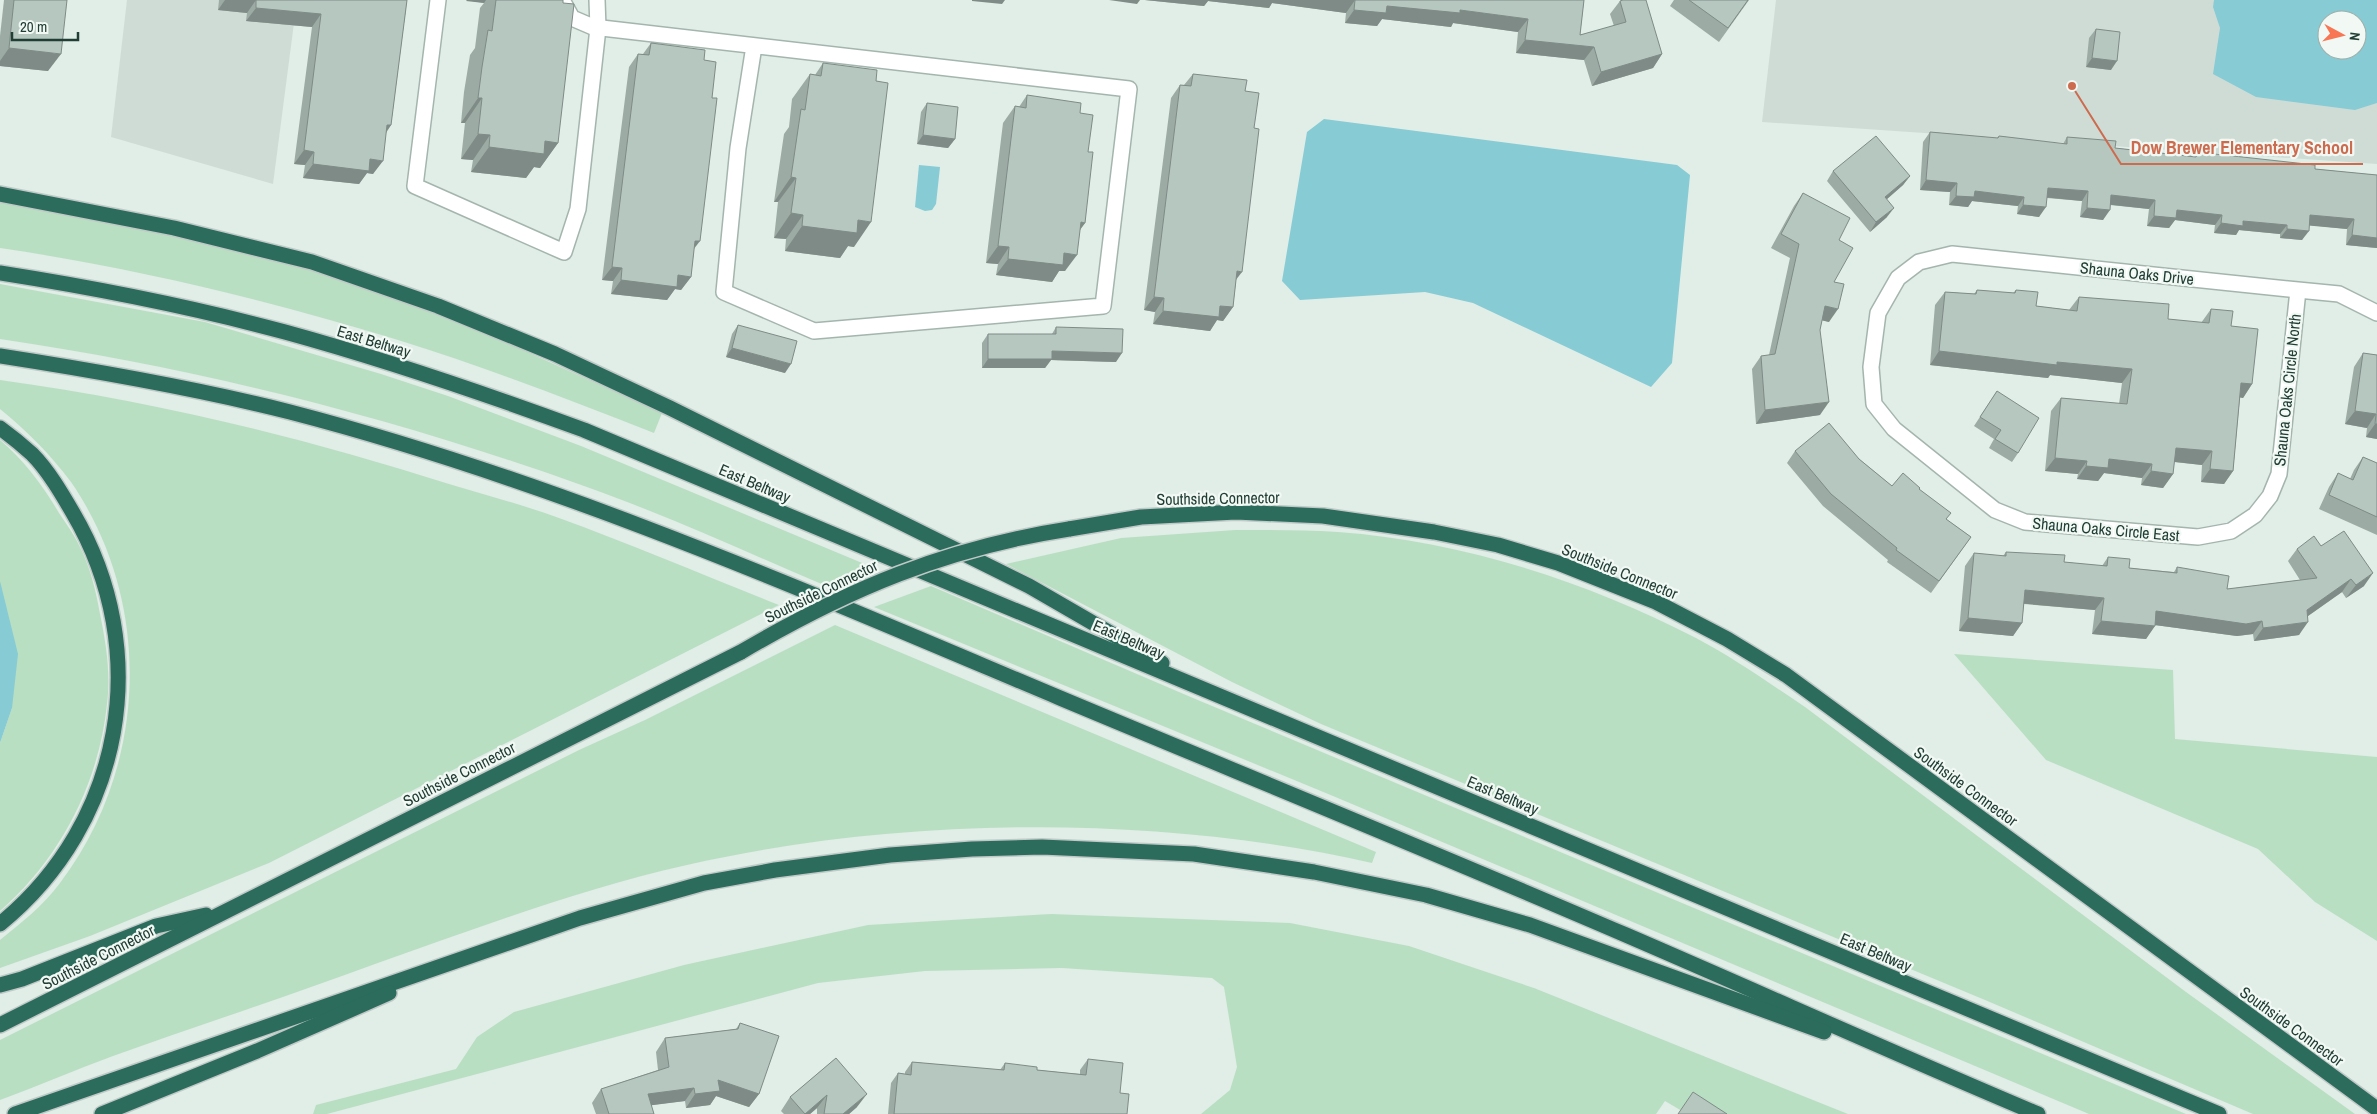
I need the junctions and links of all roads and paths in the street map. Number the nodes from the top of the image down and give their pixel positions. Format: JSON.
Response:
{"nodes":[{"id":1,"x":438,"y":0,"type":"edge"},
{"id":2,"x":562,"y":0,"type":"edge"},
{"id":3,"x":597,"y":0,"type":"edge"},
{"id":4,"x":598,"y":28,"type":"junction"},
{"id":5,"x":754,"y":46,"type":"junction"},
{"id":6,"x":0,"y":194,"type":"edge"},
{"id":7,"x":0,"y":273,"type":"edge"},
{"id":8,"x":2298,"y":290,"type":"junction"},
{"id":9,"x":2377,"y":313,"type":"edge"},
{"id":10,"x":0,"y":356,"type":"edge"},
{"id":11,"x":1874,"y":404,"type":"joint"},
{"id":12,"x":0,"y":428,"type":"edge"},
{"id":13,"x":2255,"y":514,"type":"joint"},
{"id":14,"x":1220,"y":696,"type":"junction"},
{"id":15,"x":227,"y":910,"type":"junction"},
{"id":16,"x":0,"y":924,"type":"edge"},
{"id":17,"x":482,"y":951,"type":"junction"},
{"id":18,"x":0,"y":985,"type":"edge"},
{"id":19,"x":0,"y":1025,"type":"edge"},
{"id":20,"x":1947,"y":1076,"type":"junction"},
{"id":21,"x":2377,"y":1109,"type":"edge"},
{"id":22,"x":15,"y":1114,"type":"edge"},
{"id":23,"x":102,"y":1114,"type":"edge"},
{"id":24,"x":2038,"y":1114,"type":"edge"},
{"id":25,"x":2219,"y":1114,"type":"edge"}],
"edges":[{"from":1,"to":4,"type":"street"},
{"from":2,"to":4,"type":"street"},
{"from":3,"to":4,"type":"street"},
{"from":4,"to":5,"type":"street"},
{"from":5,"to":5,"type":"street"},
{"from":6,"to":14,"type":"highway"},
{"from":7,"to":14,"type":"highway","name":"East Beltway"},
{"from":8,"to":9,"type":"street","name":"Shauna Oaks Drive"},
{"from":8,"to":11,"type":"street","name":"Shauna Oaks Drive"},
{"from":8,"to":13,"type":"street","name":"Shauna Oaks Circle North"},
{"from":10,"to":20,"type":"highway"},
{"from":11,"to":13,"type":"street","name":"Shauna Oaks Circle East"},
{"from":12,"to":16,"type":"highway"},
{"from":14,"to":25,"type":"highway","name":"East Beltway"},
{"from":15,"to":18,"type":"highway"},
{"from":15,"to":19,"type":"highway","name":"Southside Connector"},
{"from":15,"to":21,"type":"highway","name":"Southside Connector","bridge":true},
{"from":17,"to":20,"type":"highway"},
{"from":17,"to":22,"type":"highway"},
{"from":17,"to":23,"type":"highway"},
{"from":20,"to":24,"type":"highway"}]}
